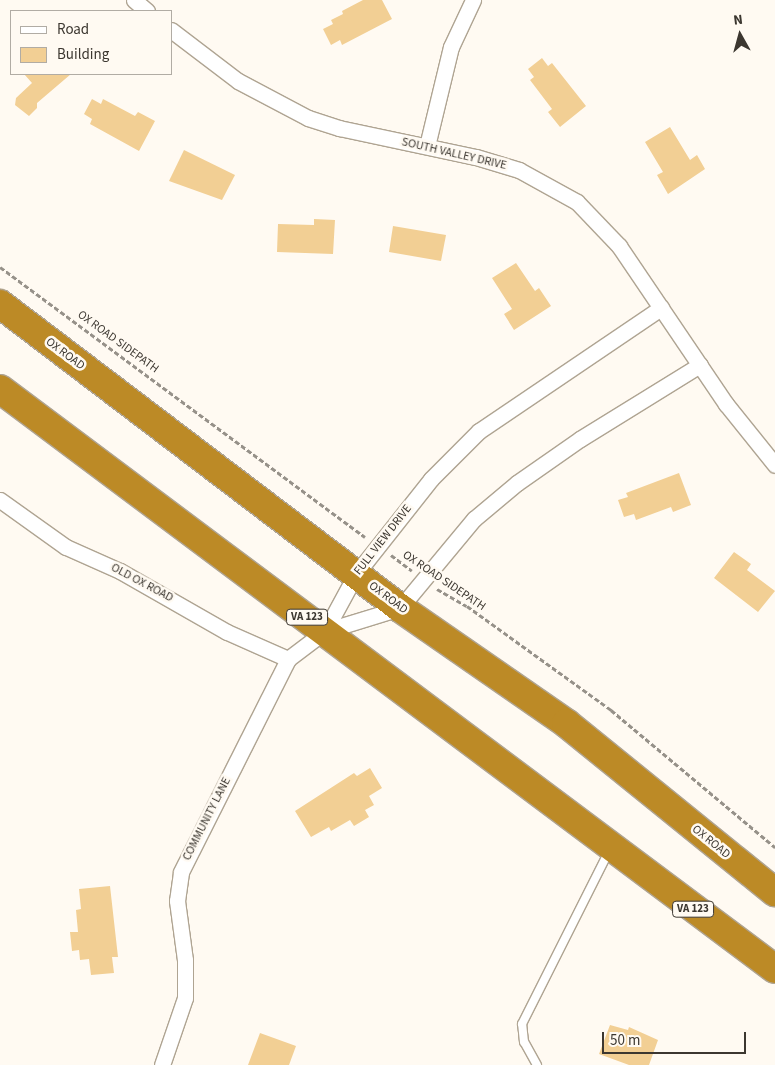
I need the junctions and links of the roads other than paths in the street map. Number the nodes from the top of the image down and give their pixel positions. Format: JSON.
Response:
{"nodes":[{"id":1,"x":134,"y":0,"type":"edge"},
{"id":2,"x":473,"y":0,"type":"edge"},
{"id":3,"x":146,"y":10,"type":"edge"},
{"id":4,"x":172,"y":31,"type":"edge"},
{"id":5,"x":427,"y":146,"type":"junction"},
{"id":6,"x":0,"y":304,"type":"edge"},
{"id":7,"x":661,"y":308,"type":"junction"},
{"id":8,"x":700,"y":365,"type":"junction"},
{"id":9,"x":0,"y":389,"type":"edge"},
{"id":10,"x":775,"y":465,"type":"edge"},
{"id":11,"x":0,"y":500,"type":"edge"},
{"id":12,"x":356,"y":574,"type":"junction"},
{"id":13,"x":400,"y":608,"type":"junction"},
{"id":14,"x":325,"y":631,"type":"junction"},
{"id":15,"x":288,"y":659,"type":"junction"},
{"id":16,"x":612,"y":848,"type":"junction"},
{"id":17,"x":775,"y":892,"type":"edge"},
{"id":18,"x":775,"y":969,"type":"edge"},
{"id":19,"x":162,"y":1065,"type":"edge"},
{"id":20,"x":537,"y":1065,"type":"edge"}],
"edges":[{"from":1,"to":3,"type":"street"},
{"from":2,"to":5,"type":"street"},
{"from":4,"to":5,"type":"street","name":"SOUTH VALLEY DRIVE"},
{"from":5,"to":7,"type":"street","name":"SOUTH VALLEY DRIVE"},
{"from":6,"to":12,"type":"highway","name":"OX ROAD"},
{"from":7,"to":8,"type":"street","name":"SOUTH VALLEY DRIVE"},
{"from":7,"to":12,"type":"street","name":"FULL VIEW DRIVE"},
{"from":8,"to":10,"type":"street","name":"SOUTH VALLEY DRIVE"},
{"from":8,"to":13,"type":"street"},
{"from":9,"to":14,"type":"highway","number":"VA 123"},
{"from":11,"to":15,"type":"street","name":"OLD OX ROAD"},
{"from":12,"to":13,"type":"highway","name":"OX ROAD"},
{"from":12,"to":14,"type":"street","name":"FULL VIEW DRIVE"},
{"from":13,"to":14,"type":"street"},
{"from":13,"to":17,"type":"highway","name":"OX ROAD"},
{"from":14,"to":15,"type":"street","name":"COMMUNITY LANE"},
{"from":14,"to":16,"type":"highway","number":"VA 123"},
{"from":15,"to":19,"type":"street","name":"COMMUNITY LANE"},
{"from":16,"to":18,"type":"highway","number":"VA 123"},
{"from":16,"to":20,"type":"lane"}]}
